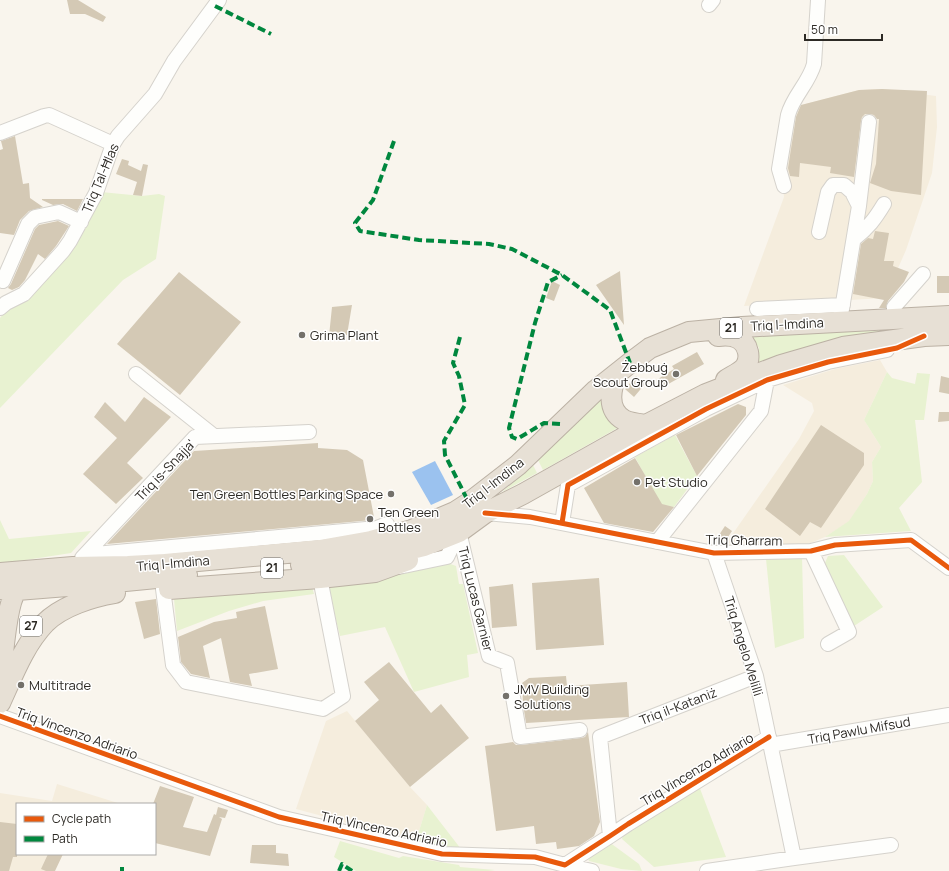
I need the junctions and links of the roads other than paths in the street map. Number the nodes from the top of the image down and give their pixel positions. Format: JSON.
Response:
{"nodes":[{"id":1,"x":219,"y":0,"type":"edge"},
{"id":2,"x":818,"y":0,"type":"edge"},
{"id":3,"x":869,"y":122,"type":"dead end"},
{"id":4,"x":0,"y":133,"type":"edge"},
{"id":5,"x":113,"y":144,"type":"junction"},
{"id":6,"x":784,"y":186,"type":"dead end"},
{"id":7,"x":884,"y":204,"type":"dead end"},
{"id":8,"x":859,"y":206,"type":"junction"},
{"id":9,"x":81,"y":222,"type":"junction"},
{"id":10,"x":819,"y":232,"type":"dead end"},
{"id":11,"x":854,"y":239,"type":"junction"},
{"id":12,"x":923,"y":274,"type":"dead end"},
{"id":13,"x":1,"y":281,"type":"edge"},
{"id":14,"x":3,"y":305,"type":"edge"},
{"id":15,"x":757,"y":309,"type":"dead end"},
{"id":16,"x":841,"y":313,"type":"junction"},
{"id":17,"x":949,"y":316,"type":"edge"},
{"id":18,"x":894,"y":319,"type":"junction"},
{"id":19,"x":949,"y":335,"type":"edge"},
{"id":20,"x":924,"y":336,"type":"junction"},
{"id":21,"x":623,"y":368,"type":"junction"},
{"id":22,"x":136,"y":374,"type":"dead end"},
{"id":23,"x":767,"y":380,"type":"junction"},
{"id":24,"x":706,"y":394,"type":"junction"},
{"id":25,"x":646,"y":425,"type":"junction"},
{"id":26,"x":309,"y":432,"type":"dead end"},
{"id":27,"x":214,"y":436,"type":"junction"},
{"id":28,"x":523,"y":494,"type":"junction"},
{"id":29,"x":485,"y":513,"type":"junction"},
{"id":30,"x":530,"y":517,"type":"junction"},
{"id":31,"x":562,"y":523,"type":"junction"},
{"id":32,"x":387,"y":524,"type":"dead end"},
{"id":33,"x":451,"y":535,"type":"junction"},
{"id":34,"x":364,"y":536,"type":"junction"},
{"id":35,"x":657,"y":542,"type":"junction"},
{"id":36,"x":811,"y":551,"type":"junction"},
{"id":37,"x":714,"y":554,"type":"junction"},
{"id":38,"x":165,"y":564,"type":"junction"},
{"id":39,"x":78,"y":567,"type":"junction"},
{"id":40,"x":949,"y":568,"type":"edge"},
{"id":41,"x":0,"y":573,"type":"edge"},
{"id":42,"x":320,"y":578,"type":"junction"},
{"id":43,"x":97,"y":584,"type":"junction"},
{"id":44,"x":163,"y":589,"type":"junction"},
{"id":45,"x":10,"y":591,"type":"edge"},
{"id":46,"x":828,"y":644,"type":"dead end"},
{"id":47,"x":756,"y":676,"type":"junction"},
{"id":48,"x":0,"y":684,"type":"edge"},
{"id":49,"x":0,"y":700,"type":"edge"},
{"id":50,"x":0,"y":703,"type":"edge"},
{"id":51,"x":949,"y":715,"type":"edge"},
{"id":52,"x":0,"y":716,"type":"edge"},
{"id":53,"x":580,"y":730,"type":"dead end"},
{"id":54,"x":769,"y":741,"type":"junction"},
{"id":55,"x":610,"y":836,"type":"junction"},
{"id":56,"x":891,"y":845,"type":"dead end"},
{"id":57,"x":794,"y":858,"type":"junction"},
{"id":58,"x":565,"y":865,"type":"junction"},
{"id":59,"x":592,"y":871,"type":"edge"},
{"id":60,"x":708,"y":871,"type":"edge"}],
"edges":[{"from":1,"to":5,"type":"street","name":"Triq Tal-Ħlas"},
{"from":2,"to":6,"type":"street"},
{"from":3,"to":8,"type":"street"},
{"from":4,"to":5,"type":"street"},
{"from":5,"to":9,"type":"street","name":"Triq Tal-Ħlas"},
{"from":7,"to":11,"type":"street"},
{"from":8,"to":10,"type":"street"},
{"from":8,"to":11,"type":"street"},
{"from":9,"to":13,"type":"street"},
{"from":9,"to":14,"type":"street","name":"Triq Tal-Ħlas"},
{"from":11,"to":16,"type":"street"},
{"from":12,"to":18,"type":"street"},
{"from":13,"to":14,"type":"street"},
{"from":15,"to":16,"type":"street"},
{"from":16,"to":18,"type":"highway","name":"Triq l-Imdina","number":"21"},
{"from":16,"to":21,"type":"highway","name":"Triq l-Imdina","number":"21"},
{"from":17,"to":18,"type":"highway","name":"Triq l-Imdina","number":"21"},
{"from":19,"to":20,"type":"highway","name":"Triq l-Imdina","number":"21"},
{"from":20,"to":23,"type":"street"},
{"from":20,"to":24,"type":"highway","name":"Triq l-Imdina","number":"21"},
{"from":21,"to":24,"type":"highway"},
{"from":21,"to":25,"type":"highway"},
{"from":21,"to":34,"type":"highway","name":"Triq l-Imdina","number":"21"},
{"from":22,"to":27,"type":"street"},
{"from":23,"to":31,"type":"street"},
{"from":23,"to":35,"type":"street"},
{"from":24,"to":25,"type":"highway","name":"Triq l-Imdina","number":"21"},
{"from":25,"to":28,"type":"highway","name":"Triq l-Imdina","number":"21"},
{"from":26,"to":27,"type":"street","name":"Triq is-Snajja'"},
{"from":27,"to":39,"type":"street","name":"Triq is-Snajja'"},
{"from":28,"to":29,"type":"highway","name":"Triq l-Imdina","number":"21"},
{"from":28,"to":30,"type":"street"},
{"from":29,"to":30,"type":"street","name":"Triq Għarram"},
{"from":29,"to":33,"type":"highway","name":"Triq l-Imdina","number":"21"},
{"from":30,"to":31,"type":"street","name":"Triq Għarram"},
{"from":31,"to":35,"type":"street","name":"Triq Għarram"},
{"from":32,"to":34,"type":"street"},
{"from":33,"to":42,"type":"highway"},
{"from":33,"to":43,"type":"highway","name":"Triq l-Imdina","number":"21"},
{"from":33,"to":53,"type":"street","name":"Triq Lucas Garnier"},
{"from":34,"to":38,"type":"highway","name":"Triq l-Imdina","number":"21"},
{"from":34,"to":39,"type":"street"},
{"from":35,"to":37,"type":"street","name":"Triq Għarram"},
{"from":36,"to":37,"type":"street","name":"Triq Għarram"},
{"from":36,"to":40,"type":"street","name":"Triq Għarram"},
{"from":36,"to":46,"type":"street"},
{"from":37,"to":47,"type":"street","name":"Triq Angelo Melilli"},
{"from":38,"to":39,"type":"highway","name":"Triq l-Imdina","number":"21"},
{"from":38,"to":45,"type":"highway"},
{"from":39,"to":41,"type":"highway","name":"Triq l-Imdina"},
{"from":42,"to":44,"type":"highway"},
{"from":42,"to":44,"type":"street"},
{"from":43,"to":45,"type":"highway","name":"Triq l-Imdina","number":"21"},
{"from":43,"to":49,"type":"highway","number":"27"},
{"from":44,"to":50,"type":"highway"},
{"from":45,"to":48,"type":"highway","number":"27"},
{"from":47,"to":54,"type":"street","name":"Triq Angelo Melilli"},
{"from":47,"to":55,"type":"street","name":"Triq il-Kataniż"},
{"from":51,"to":54,"type":"street","name":"Triq Pawlu Mifsud"},
{"from":52,"to":58,"type":"street","name":"Triq Vincenzo Adriario"},
{"from":54,"to":55,"type":"street","name":"Triq Vincenzo Adriario"},
{"from":54,"to":57,"type":"street","name":"Triq Angelo Melilli"},
{"from":55,"to":58,"type":"street","name":"Triq Vincenzo Adriario"},
{"from":56,"to":57,"type":"street"},
{"from":57,"to":60,"type":"street"},
{"from":58,"to":59,"type":"street"}]}
